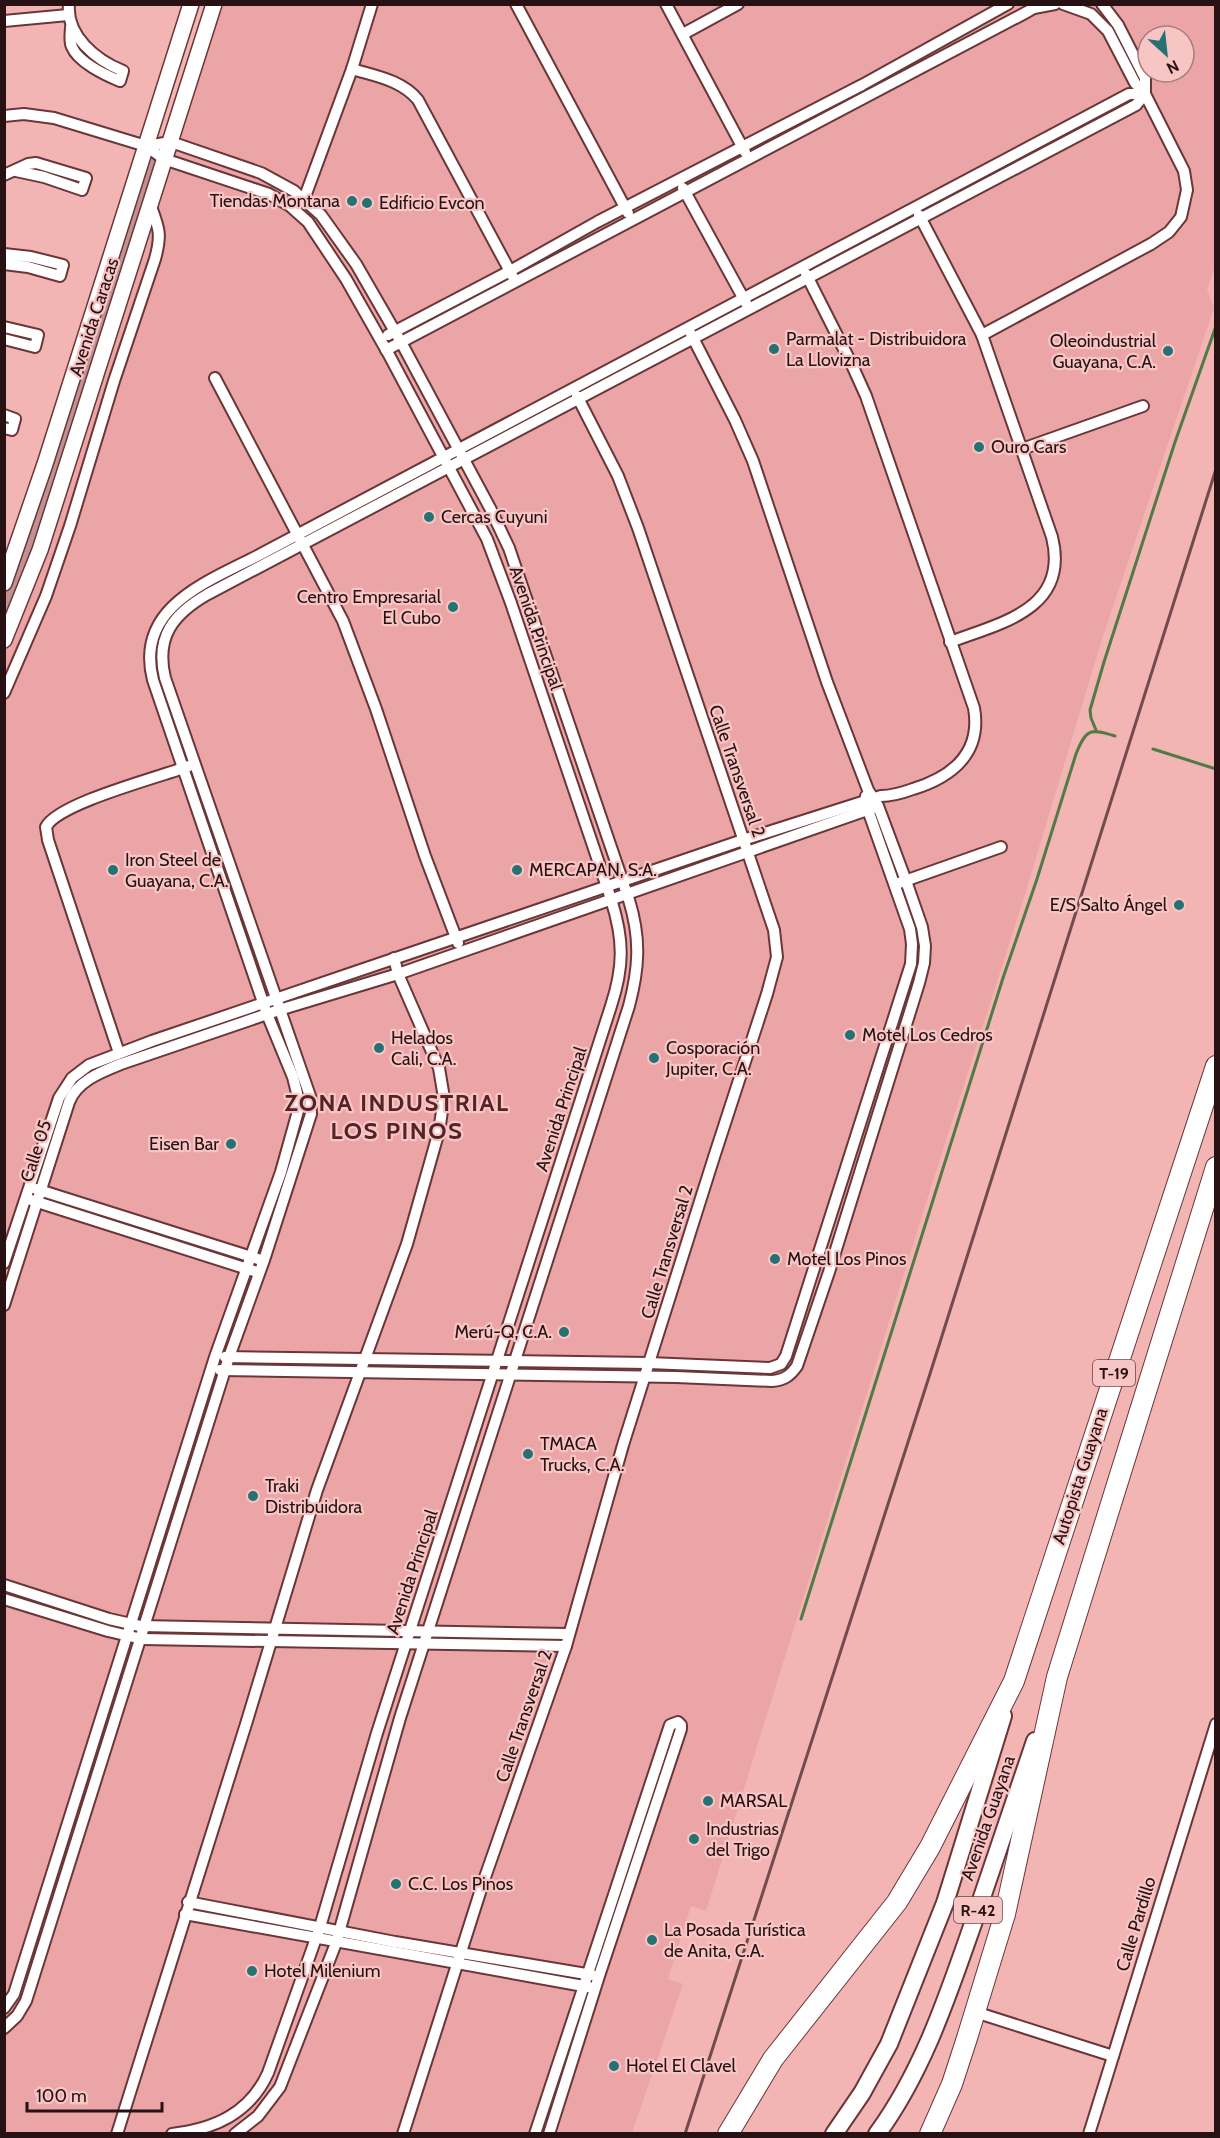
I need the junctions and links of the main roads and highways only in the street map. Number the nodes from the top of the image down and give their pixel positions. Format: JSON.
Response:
{"nodes":[{"id":1,"x":1215,"y":1066,"type":"edge"},
{"id":2,"x":1215,"y":1167,"type":"edge"},
{"id":3,"x":1057,"y":1677,"type":"junction"},
{"id":4,"x":1014,"y":1681,"type":"junction"},
{"id":5,"x":728,"y":2133,"type":"edge"},
{"id":6,"x":834,"y":2133,"type":"edge"},
{"id":7,"x":877,"y":2133,"type":"edge"},
{"id":8,"x":930,"y":2133,"type":"edge"}],
"edges":[{"from":1,"to":4,"type":"highway","name":"Autopista Guayana","number":"T-19"},
{"from":2,"to":3,"type":"highway","name":"Autopista Guayana","number":"T-19"},
{"from":3,"to":7,"type":"main road","name":"Avenida Guayana","number":"R-42"},
{"from":3,"to":8,"type":"highway","name":"Autopista Guayana"},
{"from":4,"to":5,"type":"highway","name":"Autopista Guayana"},
{"from":4,"to":6,"type":"main road","name":"Avenida Guayana","number":"R-42"}]}
